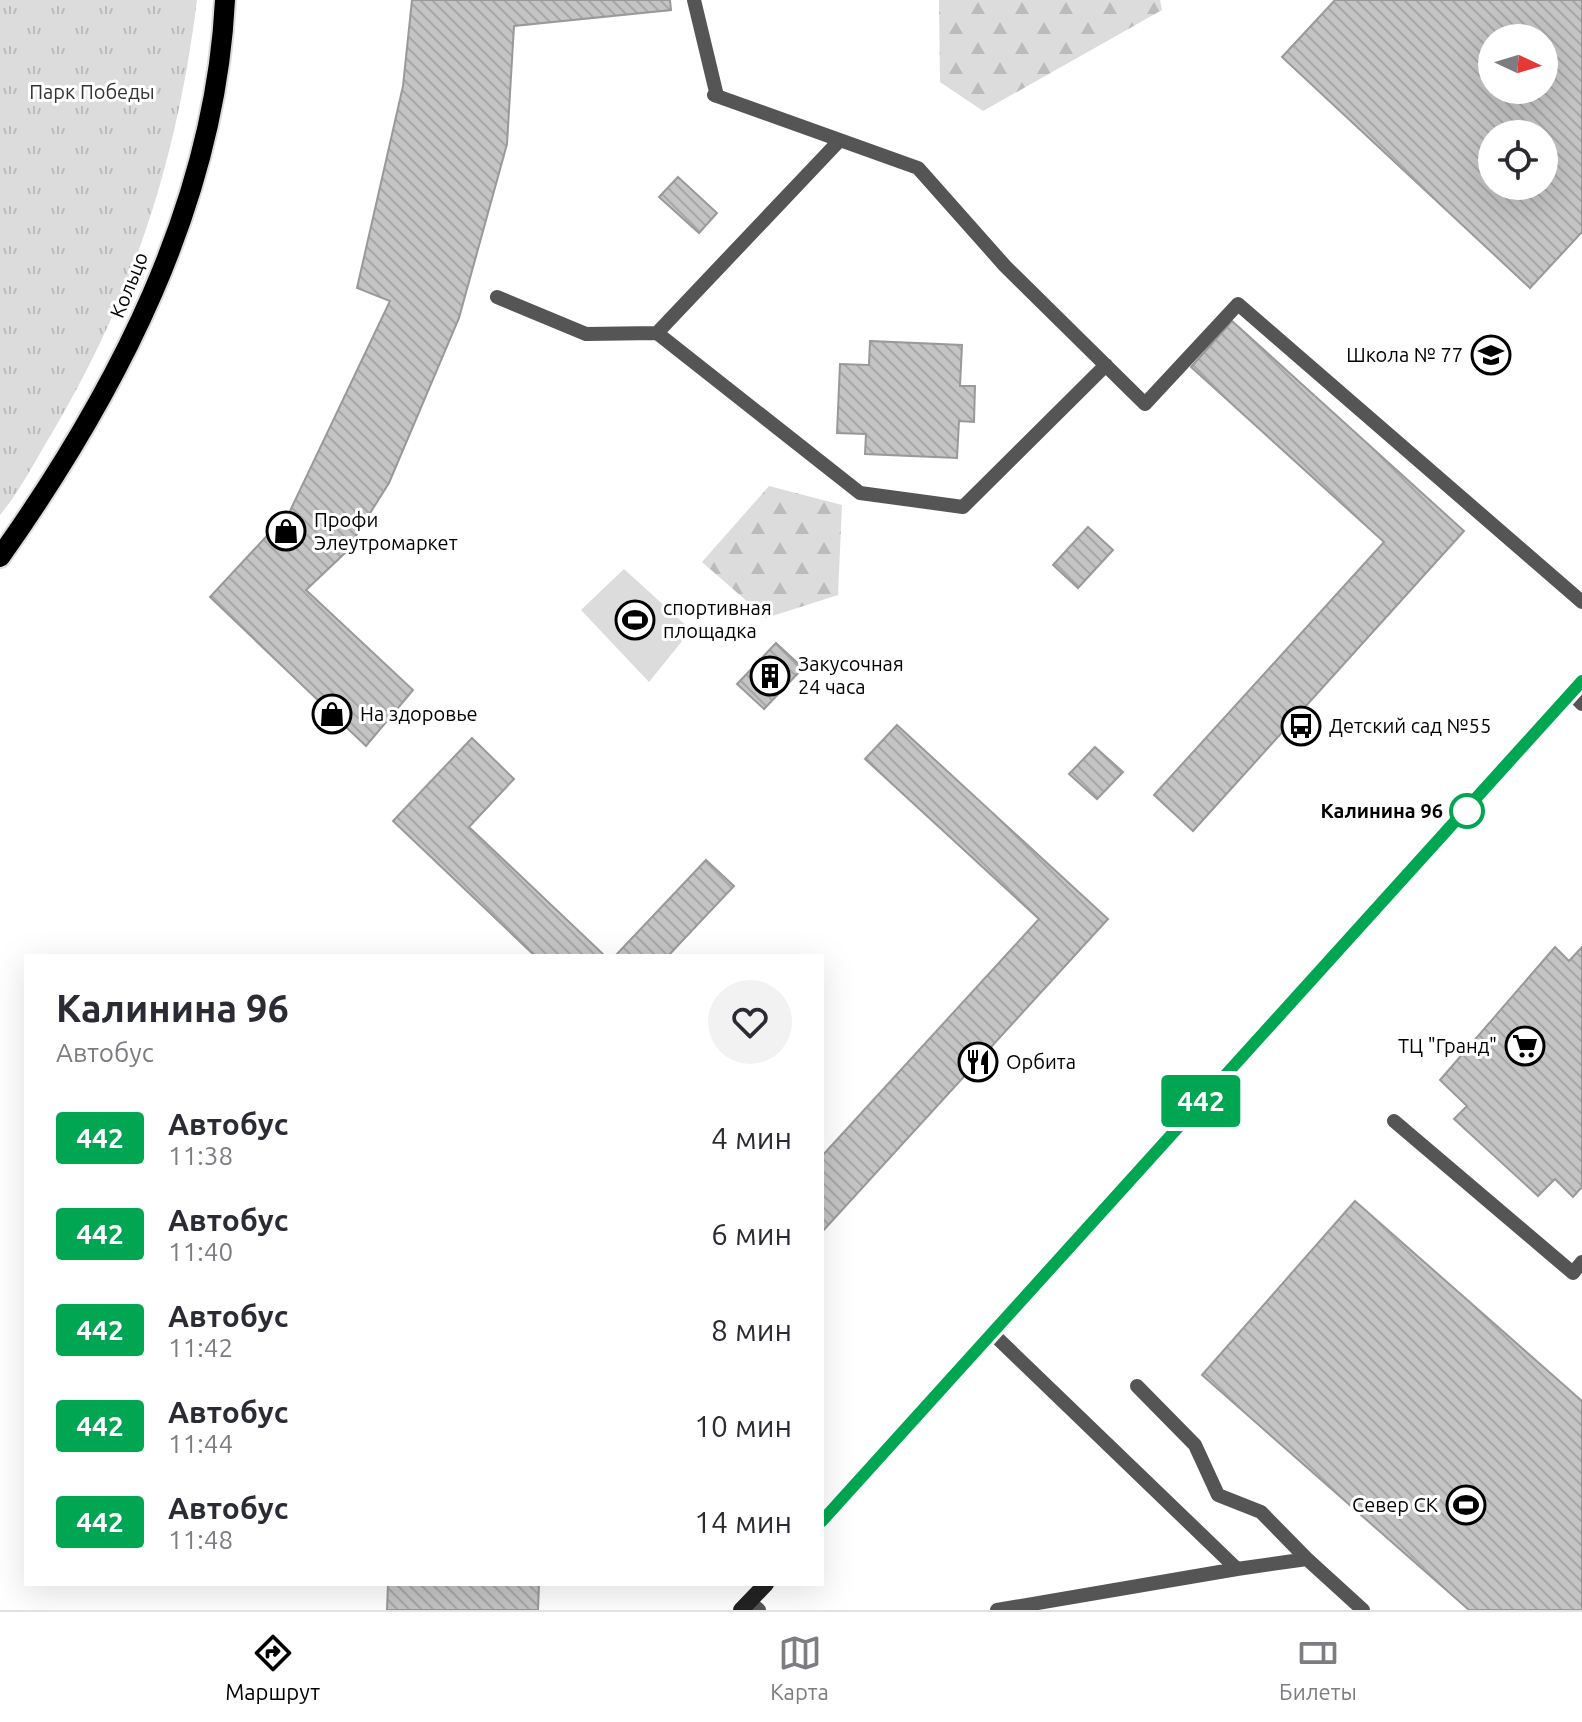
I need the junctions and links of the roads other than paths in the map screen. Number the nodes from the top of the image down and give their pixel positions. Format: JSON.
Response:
{"nodes":[{"id":1,"x":225,"y":0,"type":"edge"},
{"id":2,"x":694,"y":0,"type":"edge"},
{"id":3,"x":840,"y":140,"type":"junction"},
{"id":4,"x":497,"y":297,"type":"dead end"},
{"id":5,"x":657,"y":333,"type":"junction"},
{"id":6,"x":1106,"y":365,"type":"junction"},
{"id":7,"x":0,"y":557,"type":"edge"},
{"id":8,"x":1582,"y":602,"type":"edge"},
{"id":9,"x":1578,"y":693,"type":"edge"},
{"id":10,"x":1394,"y":1121,"type":"dead end"},
{"id":11,"x":1582,"y":1262,"type":"edge"},
{"id":12,"x":992,"y":1333,"type":"junction"},
{"id":13,"x":1137,"y":1386,"type":"dead end"},
{"id":14,"x":824,"y":1519,"type":"edge"},
{"id":15,"x":1307,"y":1559,"type":"junction"},
{"id":16,"x":1237,"y":1569,"type":"junction"},
{"id":17,"x":765,"y":1586,"type":"edge"},
{"id":18,"x":750,"y":1607,"type":"edge"},
{"id":19,"x":997,"y":1610,"type":"edge"},
{"id":20,"x":1363,"y":1610,"type":"edge"}],
"edges":[{"from":1,"to":7,"type":"main road","name":"Кольцо"},
{"from":2,"to":3,"type":"lane"},
{"from":3,"to":5,"type":"lane"},
{"from":3,"to":6,"type":"lane"},
{"from":4,"to":5,"type":"lane"},
{"from":5,"to":6,"type":"lane"},
{"from":6,"to":8,"type":"lane"},
{"from":9,"to":12,"type":"main road"},
{"from":10,"to":11,"type":"lane"},
{"from":12,"to":14,"type":"main road"},
{"from":12,"to":16,"type":"lane"},
{"from":13,"to":15,"type":"lane"},
{"from":15,"to":16,"type":"lane"},
{"from":15,"to":20,"type":"lane"},
{"from":16,"to":19,"type":"lane"},
{"from":17,"to":18,"type":"main road"}]}
